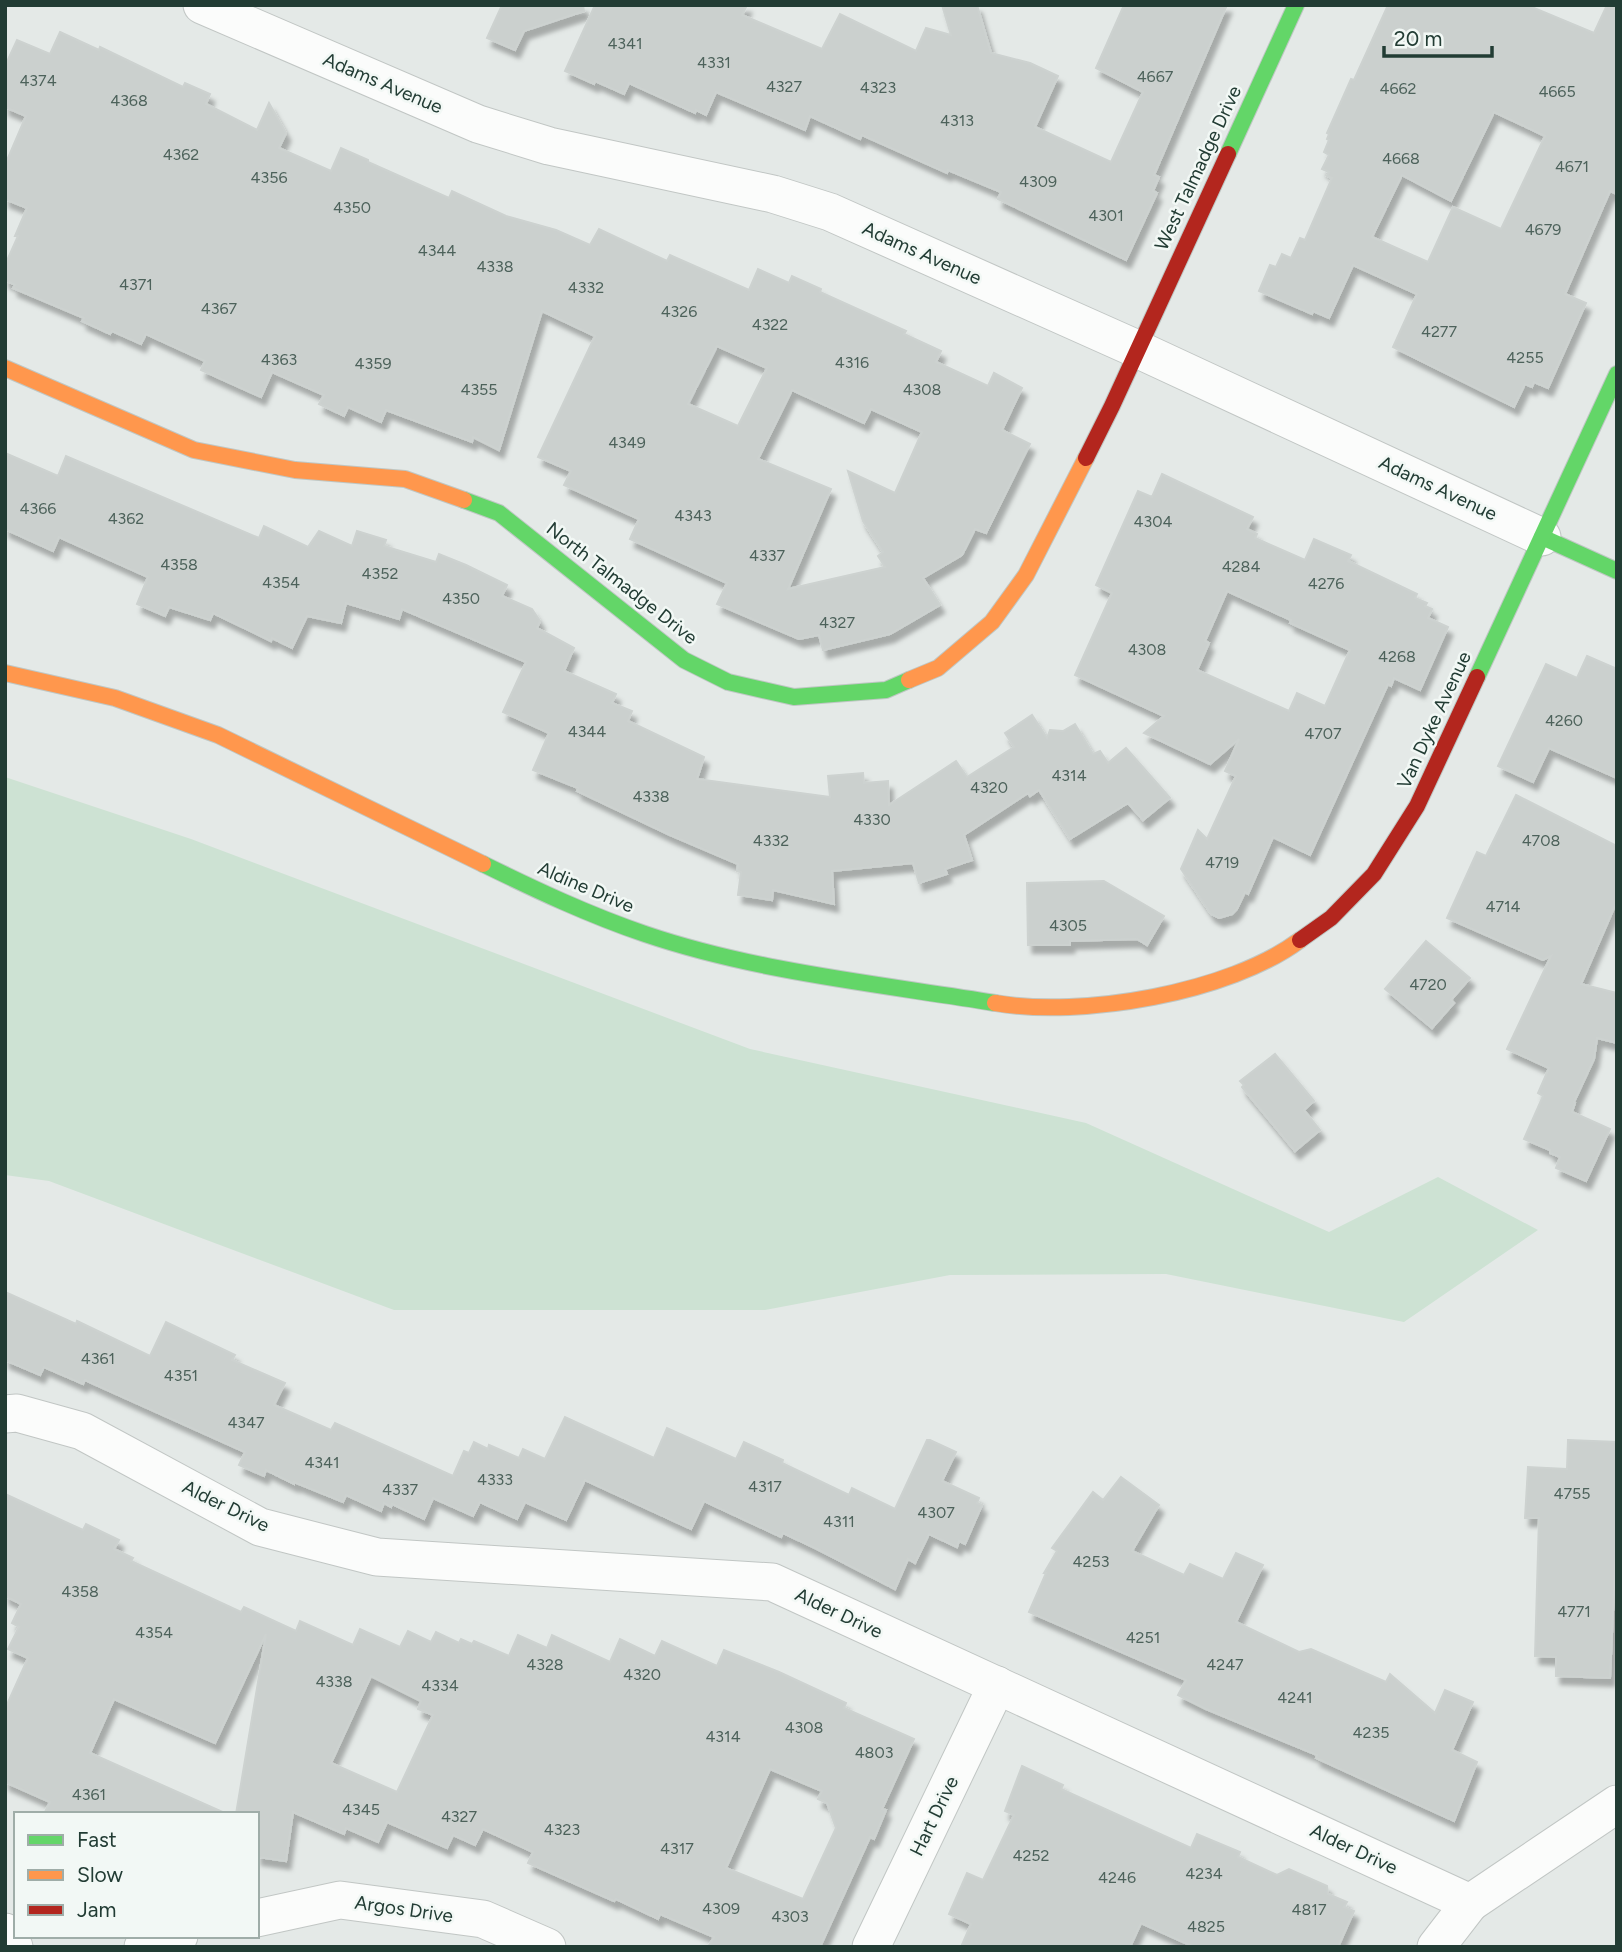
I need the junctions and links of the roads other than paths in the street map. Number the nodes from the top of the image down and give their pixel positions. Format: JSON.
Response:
{"nodes":[{"id":1,"x":201,"y":5,"type":"edge"},
{"id":2,"x":1296,"y":5,"type":"edge"},
{"id":3,"x":1137,"y":349,"type":"junction"},
{"id":4,"x":5,"y":368,"type":"edge"},
{"id":5,"x":1617,"y":374,"type":"edge"},
{"id":6,"x":1542,"y":537,"type":"junction"},
{"id":7,"x":1617,"y":570,"type":"edge"},
{"id":8,"x":5,"y":673,"type":"edge"},
{"id":9,"x":1185,"y":990,"type":"joint"},
{"id":10,"x":5,"y":1414,"type":"edge"},
{"id":11,"x":997,"y":1685,"type":"junction"},
{"id":12,"x":1617,"y":1804,"type":"edge"},
{"id":13,"x":1470,"y":1903,"type":"junction"},
{"id":14,"x":259,"y":1918,"type":"edge"},
{"id":15,"x":5,"y":1932,"type":"edge"},
{"id":16,"x":172,"y":1938,"type":"edge"},
{"id":17,"x":14,"y":1947,"type":"edge"},
{"id":18,"x":143,"y":1947,"type":"edge"},
{"id":19,"x":547,"y":1947,"type":"edge"},
{"id":20,"x":871,"y":1947,"type":"edge"},
{"id":21,"x":1436,"y":1947,"type":"edge"}],
"edges":[{"from":1,"to":3,"type":"street","name":"Adams Avenue"},
{"from":2,"to":3,"type":"street","name":"West Talmadge Drive"},
{"from":3,"to":4,"type":"street","name":"North Talmadge Drive"},
{"from":3,"to":6,"type":"street","name":"Adams Avenue"},
{"from":5,"to":6,"type":"street","name":"Van Dyke Avenue"},
{"from":6,"to":7,"type":"street","name":"Adams Avenue"},
{"from":6,"to":9,"type":"street","name":"Van Dyke Avenue"},
{"from":8,"to":9,"type":"street","name":"Aldine Drive"},
{"from":10,"to":11,"type":"street","name":"Alder Drive"},
{"from":11,"to":13,"type":"street","name":"Alder Drive"},
{"from":11,"to":20,"type":"street","name":"Hart Drive"},
{"from":12,"to":13,"type":"street"},
{"from":13,"to":21,"type":"street"},
{"from":14,"to":19,"type":"street","name":"Argos Drive"},
{"from":15,"to":17,"type":"street"},
{"from":16,"to":18,"type":"street"}]}
